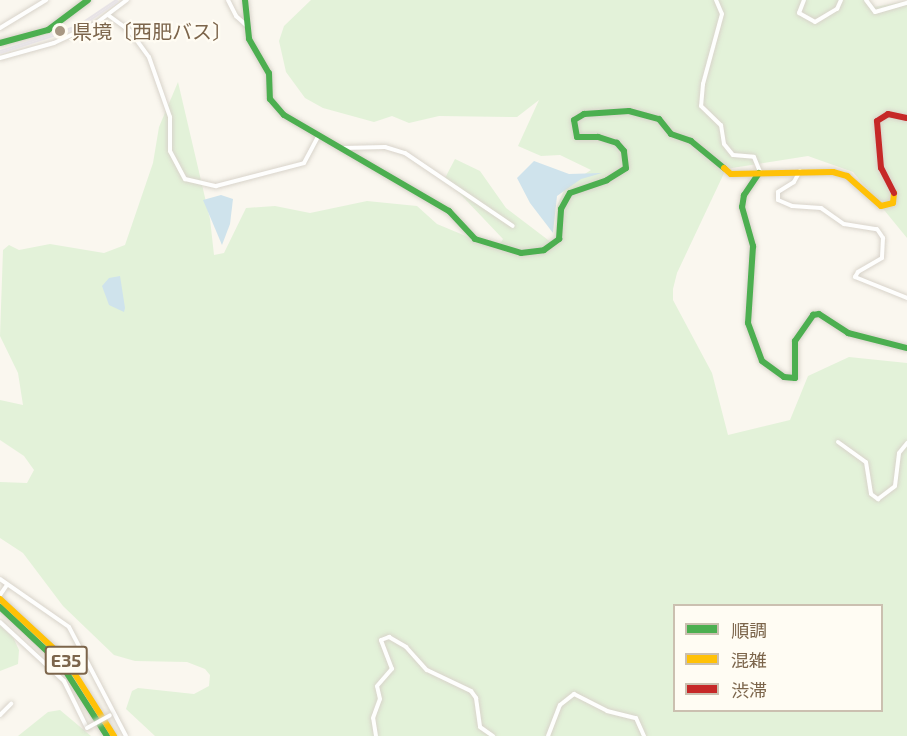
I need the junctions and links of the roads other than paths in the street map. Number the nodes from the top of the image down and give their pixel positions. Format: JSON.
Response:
{"nodes":[{"id":1,"x":46,"y":0,"type":"edge"},
{"id":2,"x":88,"y":0,"type":"edge"},
{"id":3,"x":128,"y":0,"type":"edge"},
{"id":4,"x":228,"y":0,"type":"edge"},
{"id":5,"x":245,"y":0,"type":"edge"},
{"id":6,"x":718,"y":0,"type":"edge"},
{"id":7,"x":804,"y":0,"type":"edge"},
{"id":8,"x":841,"y":0,"type":"edge"},
{"id":9,"x":866,"y":0,"type":"edge"},
{"id":10,"x":907,"y":3,"type":"edge"},
{"id":11,"x":108,"y":15,"type":"junction"},
{"id":12,"x":246,"y":25,"type":"junction"},
{"id":13,"x":0,"y":28,"type":"edge"},
{"id":14,"x":0,"y":43,"type":"edge"},
{"id":15,"x":0,"y":58,"type":"edge"},
{"id":16,"x":907,"y":118,"type":"edge"},
{"id":17,"x":318,"y":137,"type":"junction"},
{"id":18,"x":339,"y":148,"type":"junction"},
{"id":19,"x":800,"y":171,"type":"junction"},
{"id":20,"x":760,"y":172,"type":"junction"},
{"id":21,"x":513,"y":226,"type":"dead end"},
{"id":22,"x":907,"y":298,"type":"edge"},
{"id":23,"x":907,"y":348,"type":"edge"},
{"id":24,"x":838,"y":442,"type":"dead end"},
{"id":25,"x":907,"y":443,"type":"edge"},
{"id":26,"x":0,"y":579,"type":"edge"},
{"id":27,"x":6,"y":586,"type":"junction"},
{"id":28,"x":0,"y":597,"type":"edge"},
{"id":29,"x":0,"y":607,"type":"edge"},
{"id":30,"x":0,"y":622,"type":"edge"},
{"id":31,"x":11,"y":704,"type":"dead end"},
{"id":32,"x":112,"y":714,"type":"junction"},
{"id":33,"x":0,"y":715,"type":"edge"},
{"id":34,"x":107,"y":736,"type":"edge"},
{"id":35,"x":114,"y":736,"type":"edge"},
{"id":36,"x":126,"y":736,"type":"edge"},
{"id":37,"x":376,"y":736,"type":"edge"},
{"id":38,"x":493,"y":736,"type":"edge"},
{"id":39,"x":548,"y":736,"type":"edge"},
{"id":40,"x":644,"y":736,"type":"edge"}],
"edges":[{"from":1,"to":13,"type":"street"},
{"from":2,"to":14,"type":"main road"},
{"from":3,"to":11,"type":"street"},
{"from":4,"to":12,"type":"street"},
{"from":5,"to":12,"type":"main road"},
{"from":6,"to":20,"type":"street"},
{"from":7,"to":8,"type":"street"},
{"from":9,"to":10,"type":"street"},
{"from":11,"to":15,"type":"street"},
{"from":11,"to":17,"type":"street"},
{"from":12,"to":17,"type":"main road"},
{"from":16,"to":19,"type":"main road"},
{"from":17,"to":18,"type":"main road"},
{"from":18,"to":20,"type":"main road"},
{"from":18,"to":21,"type":"street"},
{"from":19,"to":20,"type":"main road"},
{"from":19,"to":22,"type":"street"},
{"from":20,"to":23,"type":"main road"},
{"from":24,"to":25,"type":"street"},
{"from":26,"to":27,"type":"street"},
{"from":27,"to":28,"type":"street"},
{"from":27,"to":32,"type":"street"},
{"from":28,"to":35,"type":"main road","number":"E35"},
{"from":29,"to":34,"type":"main road","number":"E35"},
{"from":30,"to":32,"type":"street","bridge":true},
{"from":31,"to":33,"type":"street"},
{"from":32,"to":36,"type":"street"},
{"from":37,"to":38,"type":"street"},
{"from":39,"to":40,"type":"street"}]}
